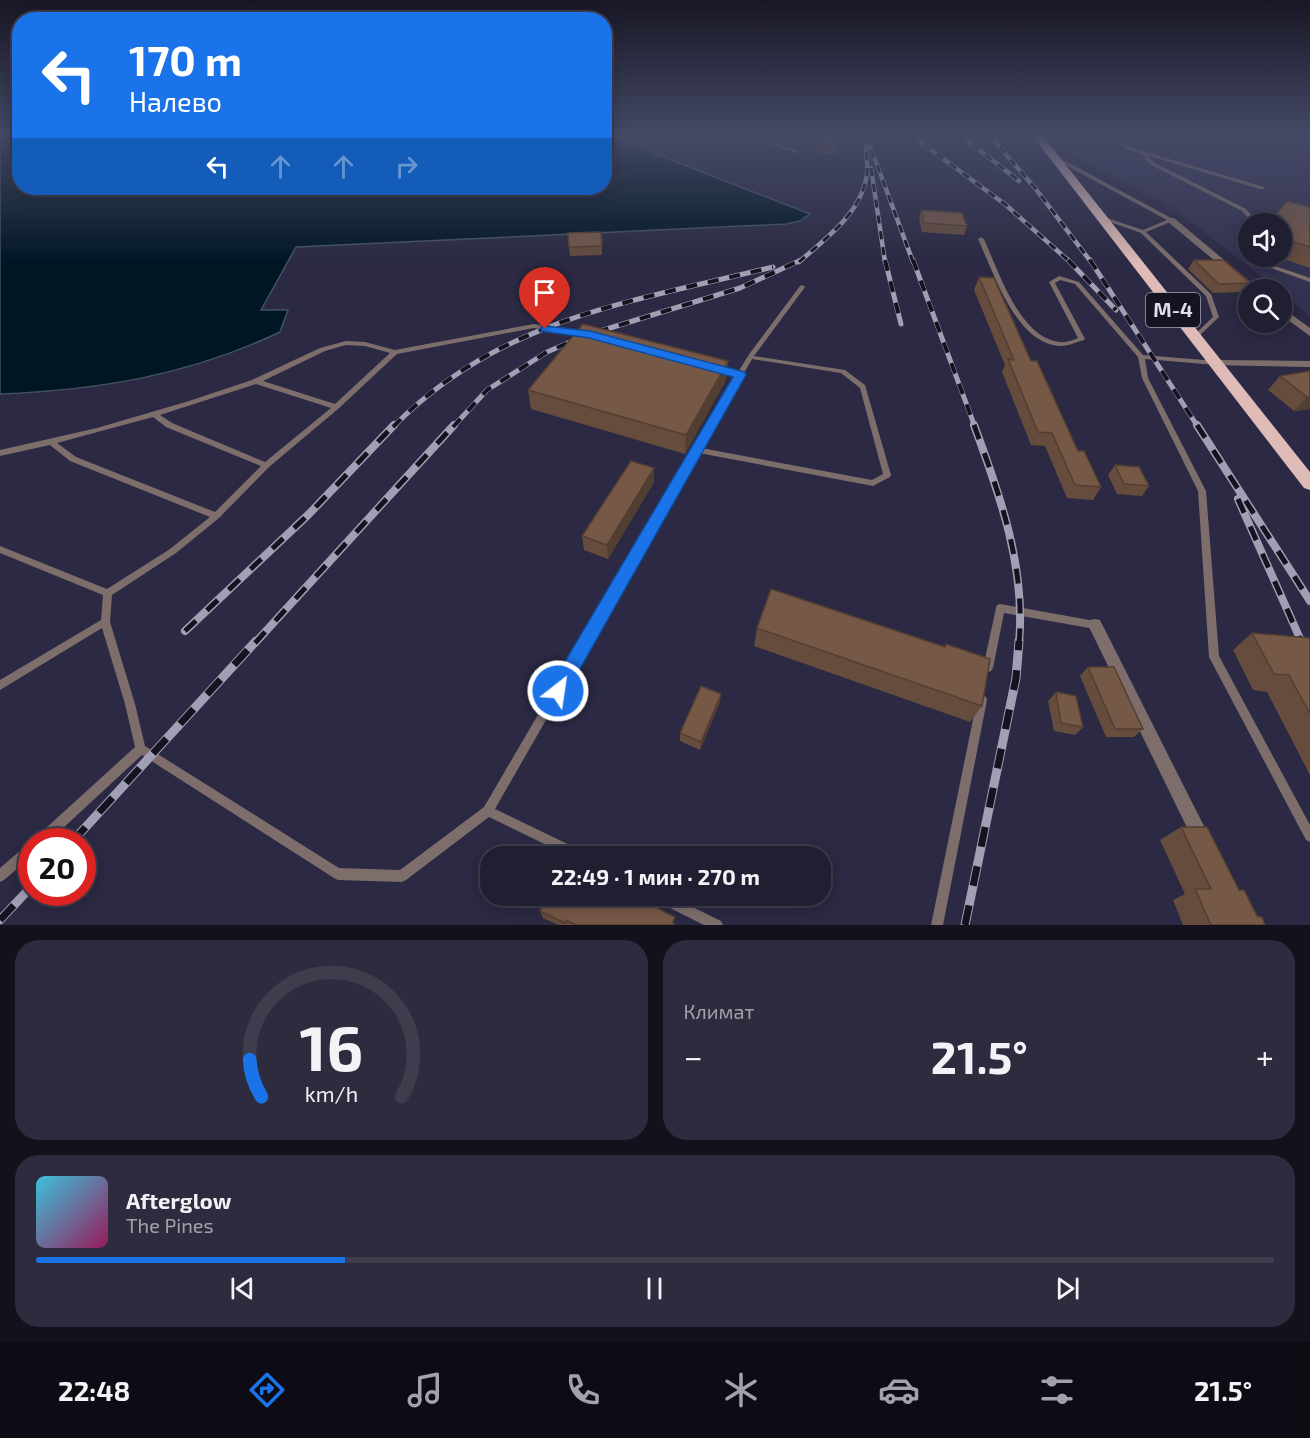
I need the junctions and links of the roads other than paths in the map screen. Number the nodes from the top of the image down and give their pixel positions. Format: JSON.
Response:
{"nodes":[{"id":1,"x":1069,"y":178,"type":"edge"},
{"id":2,"x":1093,"y":178,"type":"edge"},
{"id":3,"x":1181,"y":178,"type":"edge"},
{"id":4,"x":1228,"y":178,"type":"edge"},
{"id":5,"x":1262,"y":188,"type":"dead end"},
{"id":6,"x":1247,"y":213,"type":"edge"},
{"id":7,"x":1100,"y":217,"type":"junction"},
{"id":8,"x":1171,"y":220,"type":"junction"},
{"id":9,"x":1143,"y":232,"type":"junction"},
{"id":10,"x":981,"y":239,"type":"dead end"},
{"id":11,"x":1273,"y":267,"type":"edge"},
{"id":12,"x":1243,"y":279,"type":"edge"},
{"id":13,"x":1310,"y":280,"type":"edge"},
{"id":14,"x":802,"y":287,"type":"dead end"},
{"id":15,"x":1292,"y":319,"type":"edge"},
{"id":16,"x":1310,"y":333,"type":"edge"},
{"id":17,"x":590,"y":334,"type":"edge"},
{"id":18,"x":1195,"y":337,"type":"junction"},
{"id":19,"x":395,"y":352,"type":"junction"},
{"id":20,"x":751,"y":357,"type":"junction"},
{"id":21,"x":1141,"y":357,"type":"junction"},
{"id":22,"x":1216,"y":363,"type":"junction"},
{"id":23,"x":1310,"y":364,"type":"edge"},
{"id":24,"x":708,"y":366,"type":"edge"},
{"id":25,"x":740,"y":375,"type":"junction"},
{"id":26,"x":257,"y":381,"type":"junction"},
{"id":27,"x":336,"y":407,"type":"junction"},
{"id":28,"x":155,"y":415,"type":"junction"},
{"id":29,"x":52,"y":443,"type":"junction"},
{"id":30,"x":697,"y":450,"type":"junction"},
{"id":31,"x":0,"y":453,"type":"edge"},
{"id":32,"x":266,"y":465,"type":"junction"},
{"id":33,"x":1310,"y":484,"type":"edge"},
{"id":34,"x":216,"y":516,"type":"junction"},
{"id":35,"x":0,"y":549,"type":"edge"},
{"id":36,"x":108,"y":593,"type":"junction"},
{"id":37,"x":105,"y":622,"type":"junction"},
{"id":38,"x":1095,"y":625,"type":"joint"},
{"id":39,"x":986,"y":678,"type":"edge"},
{"id":40,"x":0,"y":684,"type":"edge"},
{"id":41,"x":984,"y":690,"type":"edge"},
{"id":42,"x":141,"y":749,"type":"junction"},
{"id":43,"x":488,"y":811,"type":"junction"},
{"id":44,"x":54,"y":828,"type":"edge"},
{"id":45,"x":1310,"y":836,"type":"edge"},
{"id":46,"x":560,"y":846,"type":"edge"},
{"id":47,"x":18,"y":860,"type":"edge"},
{"id":48,"x":1212,"y":861,"type":"edge"},
{"id":49,"x":0,"y":876,"type":"edge"},
{"id":50,"x":678,"y":906,"type":"edge"},
{"id":51,"x":717,"y":925,"type":"edge"},
{"id":52,"x":937,"y":925,"type":"edge"}],
"edges":[{"from":1,"to":7,"type":"highway","number":"М-4"},
{"from":2,"to":8,"type":"lane"},
{"from":3,"to":6,"type":"lane"},
{"from":4,"to":5,"type":"lane"},
{"from":7,"to":9,"type":"lane"},
{"from":7,"to":18,"type":"highway","number":"М-4"},
{"from":8,"to":9,"type":"lane"},
{"from":8,"to":12,"type":"street"},
{"from":9,"to":18,"type":"lane"},
{"from":10,"to":21,"type":"lane"},
{"from":11,"to":13,"type":"lane"},
{"from":14,"to":20,"type":"lane"},
{"from":15,"to":16,"type":"street"},
{"from":17,"to":19,"type":"lane"},
{"from":18,"to":22,"type":"highway","number":"М-4"},
{"from":19,"to":26,"type":"lane"},
{"from":19,"to":27,"type":"lane"},
{"from":20,"to":25,"type":"lane"},
{"from":20,"to":30,"type":"lane"},
{"from":21,"to":22,"type":"lane"},
{"from":21,"to":45,"type":"lane"},
{"from":22,"to":23,"type":"street"},
{"from":22,"to":33,"type":"highway","number":"М-4"},
{"from":24,"to":25,"type":"lane"},
{"from":25,"to":30,"type":"lane"},
{"from":26,"to":27,"type":"lane"},
{"from":26,"to":28,"type":"lane"},
{"from":27,"to":32,"type":"lane"},
{"from":28,"to":29,"type":"lane"},
{"from":28,"to":32,"type":"lane"},
{"from":29,"to":31,"type":"lane"},
{"from":29,"to":34,"type":"lane"},
{"from":30,"to":43,"type":"lane"},
{"from":32,"to":34,"type":"lane"},
{"from":34,"to":36,"type":"lane"},
{"from":35,"to":36,"type":"lane"},
{"from":36,"to":37,"type":"lane"},
{"from":37,"to":40,"type":"lane"},
{"from":37,"to":42,"type":"lane"},
{"from":38,"to":39,"type":"lane"},
{"from":38,"to":48,"type":"street"},
{"from":41,"to":52,"type":"lane"},
{"from":42,"to":43,"type":"lane"},
{"from":42,"to":44,"type":"lane"},
{"from":43,"to":46,"type":"lane"},
{"from":47,"to":49,"type":"lane"},
{"from":50,"to":51,"type":"lane"}]}
